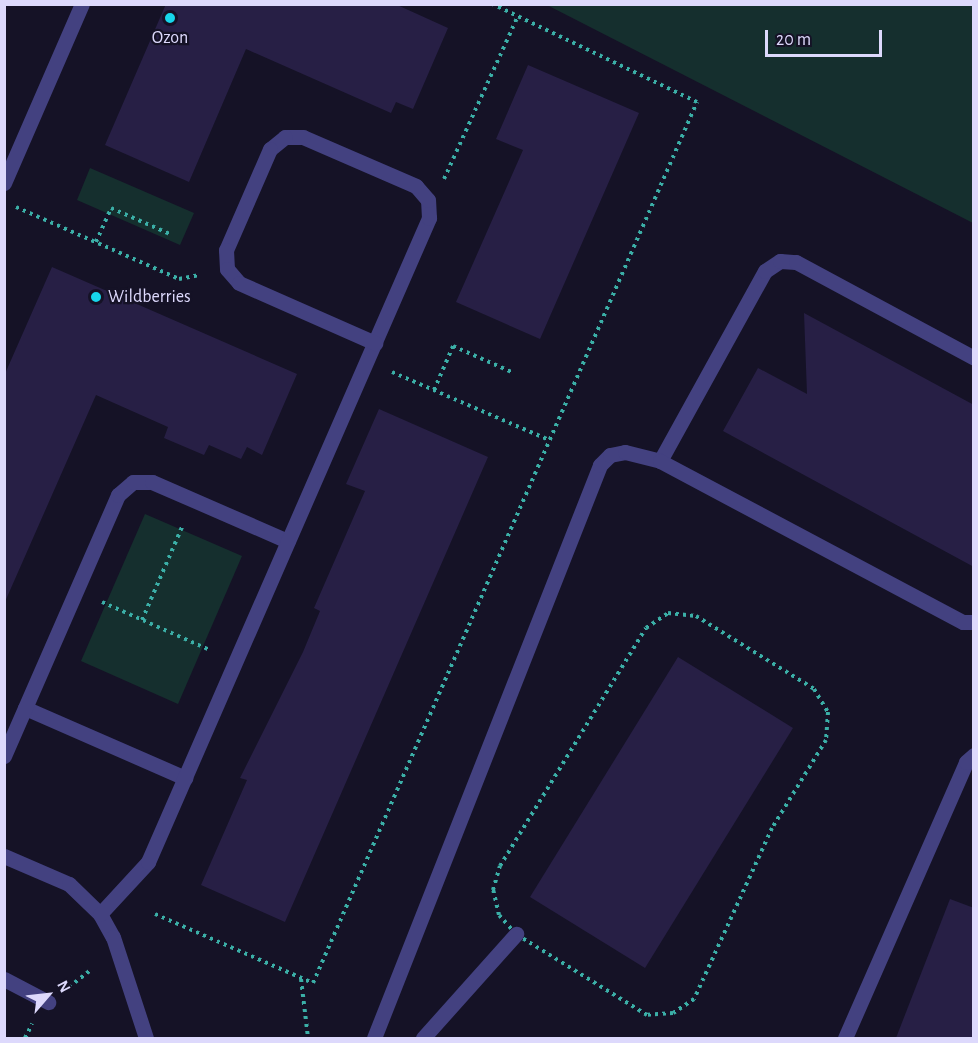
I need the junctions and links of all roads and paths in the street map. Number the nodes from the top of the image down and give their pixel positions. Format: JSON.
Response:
{"nodes":[{"id":1,"x":82,"y":4,"type":"edge"},
{"id":2,"x":492,"y":4,"type":"edge"},
{"id":3,"x":518,"y":16,"type":"junction"},
{"id":4,"x":4,"y":183,"type":"edge"},
{"id":5,"x":428,"y":201,"type":"junction"},
{"id":6,"x":4,"y":203,"type":"edge"},
{"id":7,"x":170,"y":234,"type":"dead end"},
{"id":8,"x":96,"y":242,"type":"junction"},
{"id":9,"x":227,"y":269,"type":"junction"},
{"id":10,"x":375,"y":343,"type":"junction"},
{"id":11,"x":974,"y":358,"type":"edge"},
{"id":12,"x":367,"y":361,"type":"junction"},
{"id":13,"x":514,"y":373,"type":"dead end"},
{"id":14,"x":434,"y":390,"type":"junction"},
{"id":15,"x":549,"y":440,"type":"junction"},
{"id":16,"x":660,"y":460,"type":"junction"},
{"id":17,"x":194,"y":500,"type":"junction"},
{"id":18,"x":288,"y":541,"type":"junction"},
{"id":19,"x":76,"y":591,"type":"junction"},
{"id":20,"x":142,"y":620,"type":"junction"},
{"id":21,"x":974,"y":622,"type":"edge"},
{"id":22,"x":235,"y":661,"type":"junction"},
{"id":23,"x":25,"y":708,"type":"junction"},
{"id":24,"x":4,"y":756,"type":"edge"},
{"id":25,"x":974,"y":756,"type":"edge"},
{"id":26,"x":185,"y":778,"type":"junction"},
{"id":27,"x":4,"y":856,"type":"edge"},
{"id":28,"x":100,"y":914,"type":"junction"},
{"id":29,"x":155,"y":914,"type":"dead end"},
{"id":30,"x":516,"y":934,"type":"junction"},
{"id":31,"x":301,"y":978,"type":"junction"},
{"id":32,"x":4,"y":979,"type":"edge"},
{"id":33,"x":48,"y":1002,"type":"dead end"},
{"id":34,"x":146,"y":1038,"type":"edge"},
{"id":35,"x":308,"y":1038,"type":"edge"},
{"id":36,"x":374,"y":1038,"type":"edge"},
{"id":37,"x":423,"y":1038,"type":"edge"},
{"id":38,"x":845,"y":1038,"type":"edge"}],
"edges":[{"from":1,"to":4,"type":"street"},
{"from":2,"to":3,"type":"path"},
{"from":3,"to":5,"type":"path"},
{"from":3,"to":15,"type":"path"},
{"from":5,"to":9,"type":"street"},
{"from":5,"to":10,"type":"street"},
{"from":6,"to":8,"type":"path"},
{"from":7,"to":8,"type":"path"},
{"from":8,"to":9,"type":"path"},
{"from":9,"to":10,"type":"street"},
{"from":10,"to":12,"type":"street"},
{"from":11,"to":16,"type":"street"},
{"from":12,"to":14,"type":"path"},
{"from":12,"to":18,"type":"street"},
{"from":13,"to":14,"type":"path"},
{"from":14,"to":15,"type":"path"},
{"from":15,"to":31,"type":"path"},
{"from":16,"to":21,"type":"street"},
{"from":16,"to":36,"type":"street"},
{"from":17,"to":18,"type":"street"},
{"from":17,"to":19,"type":"street"},
{"from":17,"to":20,"type":"path"},
{"from":18,"to":22,"type":"street"},
{"from":19,"to":20,"type":"path"},
{"from":19,"to":23,"type":"street"},
{"from":20,"to":22,"type":"path"},
{"from":22,"to":26,"type":"street"},
{"from":23,"to":24,"type":"street"},
{"from":23,"to":26,"type":"street"},
{"from":25,"to":38,"type":"street"},
{"from":26,"to":28,"type":"street"},
{"from":27,"to":28,"type":"street"},
{"from":28,"to":34,"type":"street"},
{"from":29,"to":31,"type":"path"},
{"from":30,"to":30,"type":"path"},
{"from":30,"to":37,"type":"street"},
{"from":31,"to":35,"type":"path"},
{"from":32,"to":33,"type":"street"}]}
